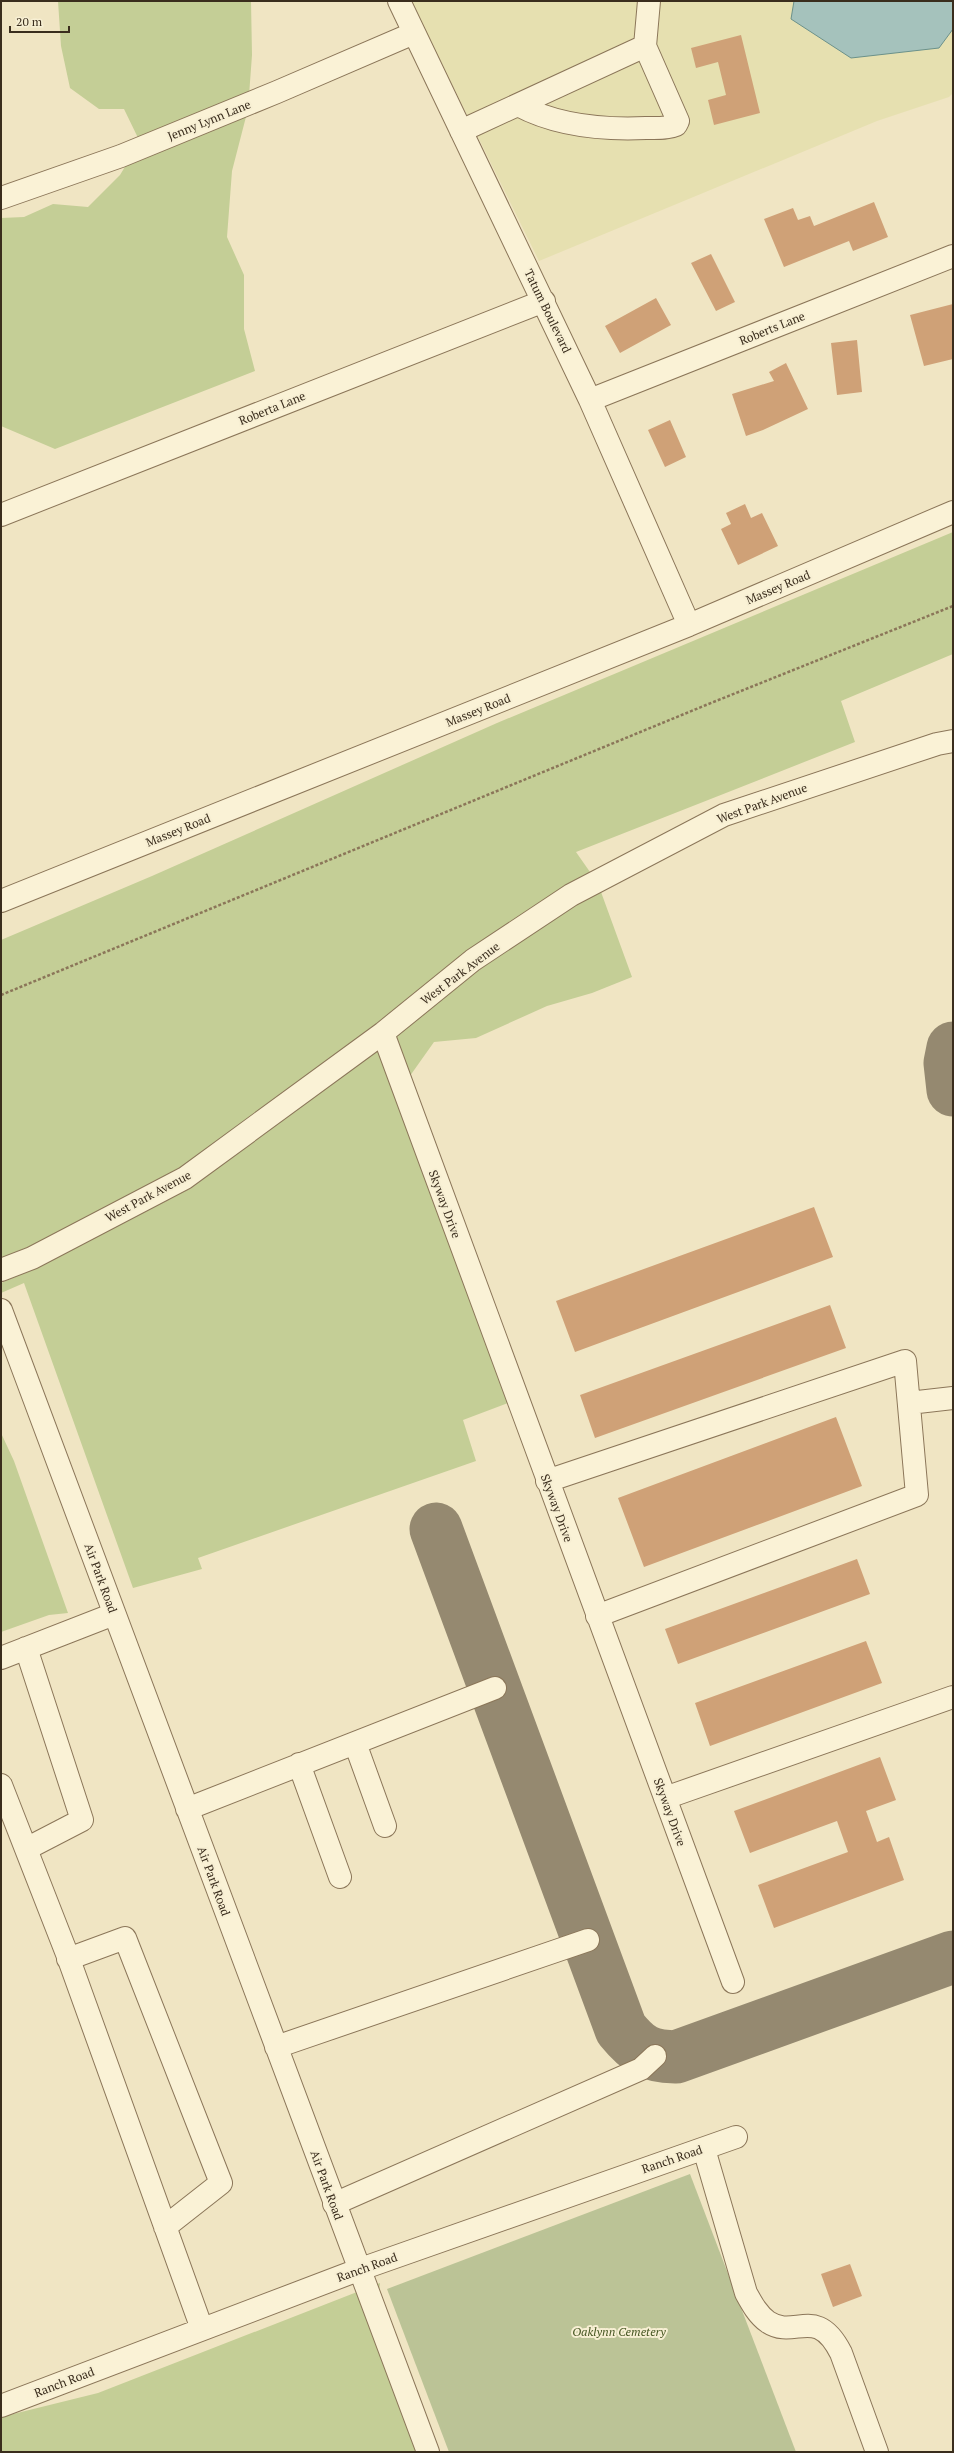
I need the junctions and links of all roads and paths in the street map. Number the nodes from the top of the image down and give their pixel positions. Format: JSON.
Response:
{"nodes":[{"id":1,"x":398,"y":1,"type":"edge"},
{"id":2,"x":650,"y":1,"type":"edge"},
{"id":3,"x":414,"y":33,"type":"junction"},
{"id":4,"x":645,"y":46,"type":"junction"},
{"id":5,"x":518,"y":105,"type":"junction"},
{"id":6,"x":461,"y":130,"type":"junction"},
{"id":7,"x":1,"y":198,"type":"edge"},
{"id":8,"x":953,"y":256,"type":"edge"},
{"id":9,"x":544,"y":301,"type":"junction"},
{"id":10,"x":590,"y":400,"type":"junction"},
{"id":11,"x":953,"y":512,"type":"edge"},
{"id":12,"x":1,"y":515,"type":"edge"},
{"id":13,"x":953,"y":606,"type":"edge"},
{"id":14,"x":689,"y":625,"type":"junction"},
{"id":15,"x":953,"y":741,"type":"edge"},
{"id":16,"x":1,"y":901,"type":"edge"},
{"id":17,"x":1,"y":995,"type":"edge"},
{"id":18,"x":383,"y":1033,"type":"junction"},
{"id":19,"x":1,"y":1270,"type":"edge"},
{"id":20,"x":1,"y":1310,"type":"edge"},
{"id":21,"x":953,"y":1398,"type":"edge"},
{"id":22,"x":909,"y":1403,"type":"junction"},
{"id":23,"x":547,"y":1481,"type":"junction"},
{"id":24,"x":114,"y":1614,"type":"junction"},
{"id":25,"x":597,"y":1616,"type":"junction"},
{"id":26,"x":26,"y":1648,"type":"junction"},
{"id":27,"x":1,"y":1658,"type":"edge"},
{"id":28,"x":495,"y":1688,"type":"dead end"},
{"id":29,"x":953,"y":1697,"type":"edge"},
{"id":30,"x":355,"y":1743,"type":"junction"},
{"id":31,"x":300,"y":1764,"type":"junction"},
{"id":32,"x":1,"y":1785,"type":"edge"},
{"id":33,"x":665,"y":1798,"type":"junction"},
{"id":34,"x":187,"y":1809,"type":"junction"},
{"id":35,"x":385,"y":1826,"type":"dead end"},
{"id":36,"x":26,"y":1850,"type":"junction"},
{"id":37,"x":340,"y":1877,"type":"dead end"},
{"id":38,"x":588,"y":1940,"type":"dead end"},
{"id":39,"x":68,"y":1959,"type":"junction"},
{"id":40,"x":733,"y":1982,"type":"dead end"},
{"id":41,"x":276,"y":2047,"type":"junction"},
{"id":42,"x":655,"y":2056,"type":"dead end"},
{"id":43,"x":736,"y":2137,"type":"dead end"},
{"id":44,"x":704,"y":2148,"type":"junction"},
{"id":45,"x":334,"y":2204,"type":"junction"},
{"id":46,"x":165,"y":2227,"type":"junction"},
{"id":47,"x":358,"y":2270,"type":"junction"},
{"id":48,"x":202,"y":2329,"type":"junction"},
{"id":49,"x":1,"y":2406,"type":"edge"},
{"id":50,"x":428,"y":2452,"type":"edge"},
{"id":51,"x":877,"y":2452,"type":"edge"}],
"edges":[{"from":1,"to":3,"type":"street","name":"Tatum Boulevard"},
{"from":2,"to":4,"type":"street"},
{"from":3,"to":6,"type":"street","name":"Tatum Boulevard"},
{"from":3,"to":7,"type":"street","name":"Jenny Lynn Lane"},
{"from":4,"to":5,"type":"street"},
{"from":4,"to":5,"type":"street"},
{"from":5,"to":6,"type":"street"},
{"from":6,"to":9,"type":"street","name":"Tatum Boulevard"},
{"from":8,"to":10,"type":"street","name":"Roberts Lane"},
{"from":9,"to":10,"type":"street","name":"Tatum Boulevard"},
{"from":9,"to":12,"type":"street","name":"Roberta Lane"},
{"from":10,"to":14,"type":"street","name":"Tatum Boulevard"},
{"from":11,"to":14,"type":"street","name":"Massey Road"},
{"from":13,"to":17,"type":"path"},
{"from":14,"to":16,"type":"street","name":"Massey Road"},
{"from":15,"to":18,"type":"street","name":"West Park Avenue"},
{"from":18,"to":19,"type":"street","name":"West Park Avenue"},
{"from":18,"to":23,"type":"street","name":"Skyway Drive"},
{"from":20,"to":24,"type":"street","name":"Air Park Road"},
{"from":21,"to":22,"type":"street"},
{"from":22,"to":23,"type":"street"},
{"from":22,"to":25,"type":"street"},
{"from":23,"to":25,"type":"street","name":"Skyway Drive"},
{"from":24,"to":26,"type":"street"},
{"from":24,"to":34,"type":"street","name":"Air Park Road"},
{"from":25,"to":33,"type":"street","name":"Skyway Drive"},
{"from":26,"to":27,"type":"street"},
{"from":26,"to":36,"type":"street"},
{"from":28,"to":30,"type":"street"},
{"from":29,"to":33,"type":"street"},
{"from":30,"to":31,"type":"street"},
{"from":30,"to":35,"type":"street"},
{"from":31,"to":34,"type":"street"},
{"from":31,"to":37,"type":"street"},
{"from":32,"to":36,"type":"street"},
{"from":33,"to":40,"type":"street","name":"Skyway Drive"},
{"from":34,"to":41,"type":"street","name":"Air Park Road"},
{"from":36,"to":39,"type":"street"},
{"from":38,"to":41,"type":"street"},
{"from":39,"to":46,"type":"street"},
{"from":39,"to":46,"type":"street"},
{"from":41,"to":45,"type":"street","name":"Air Park Road"},
{"from":42,"to":45,"type":"street"},
{"from":43,"to":44,"type":"street","name":"Ranch Road"},
{"from":44,"to":47,"type":"street","name":"Ranch Road"},
{"from":44,"to":51,"type":"street"},
{"from":45,"to":47,"type":"street","name":"Air Park Road"},
{"from":46,"to":48,"type":"street"},
{"from":47,"to":48,"type":"street","name":"Ranch Road"},
{"from":47,"to":50,"type":"street","name":"Air Park Road"},
{"from":48,"to":49,"type":"street","name":"Ranch Road"}]}
